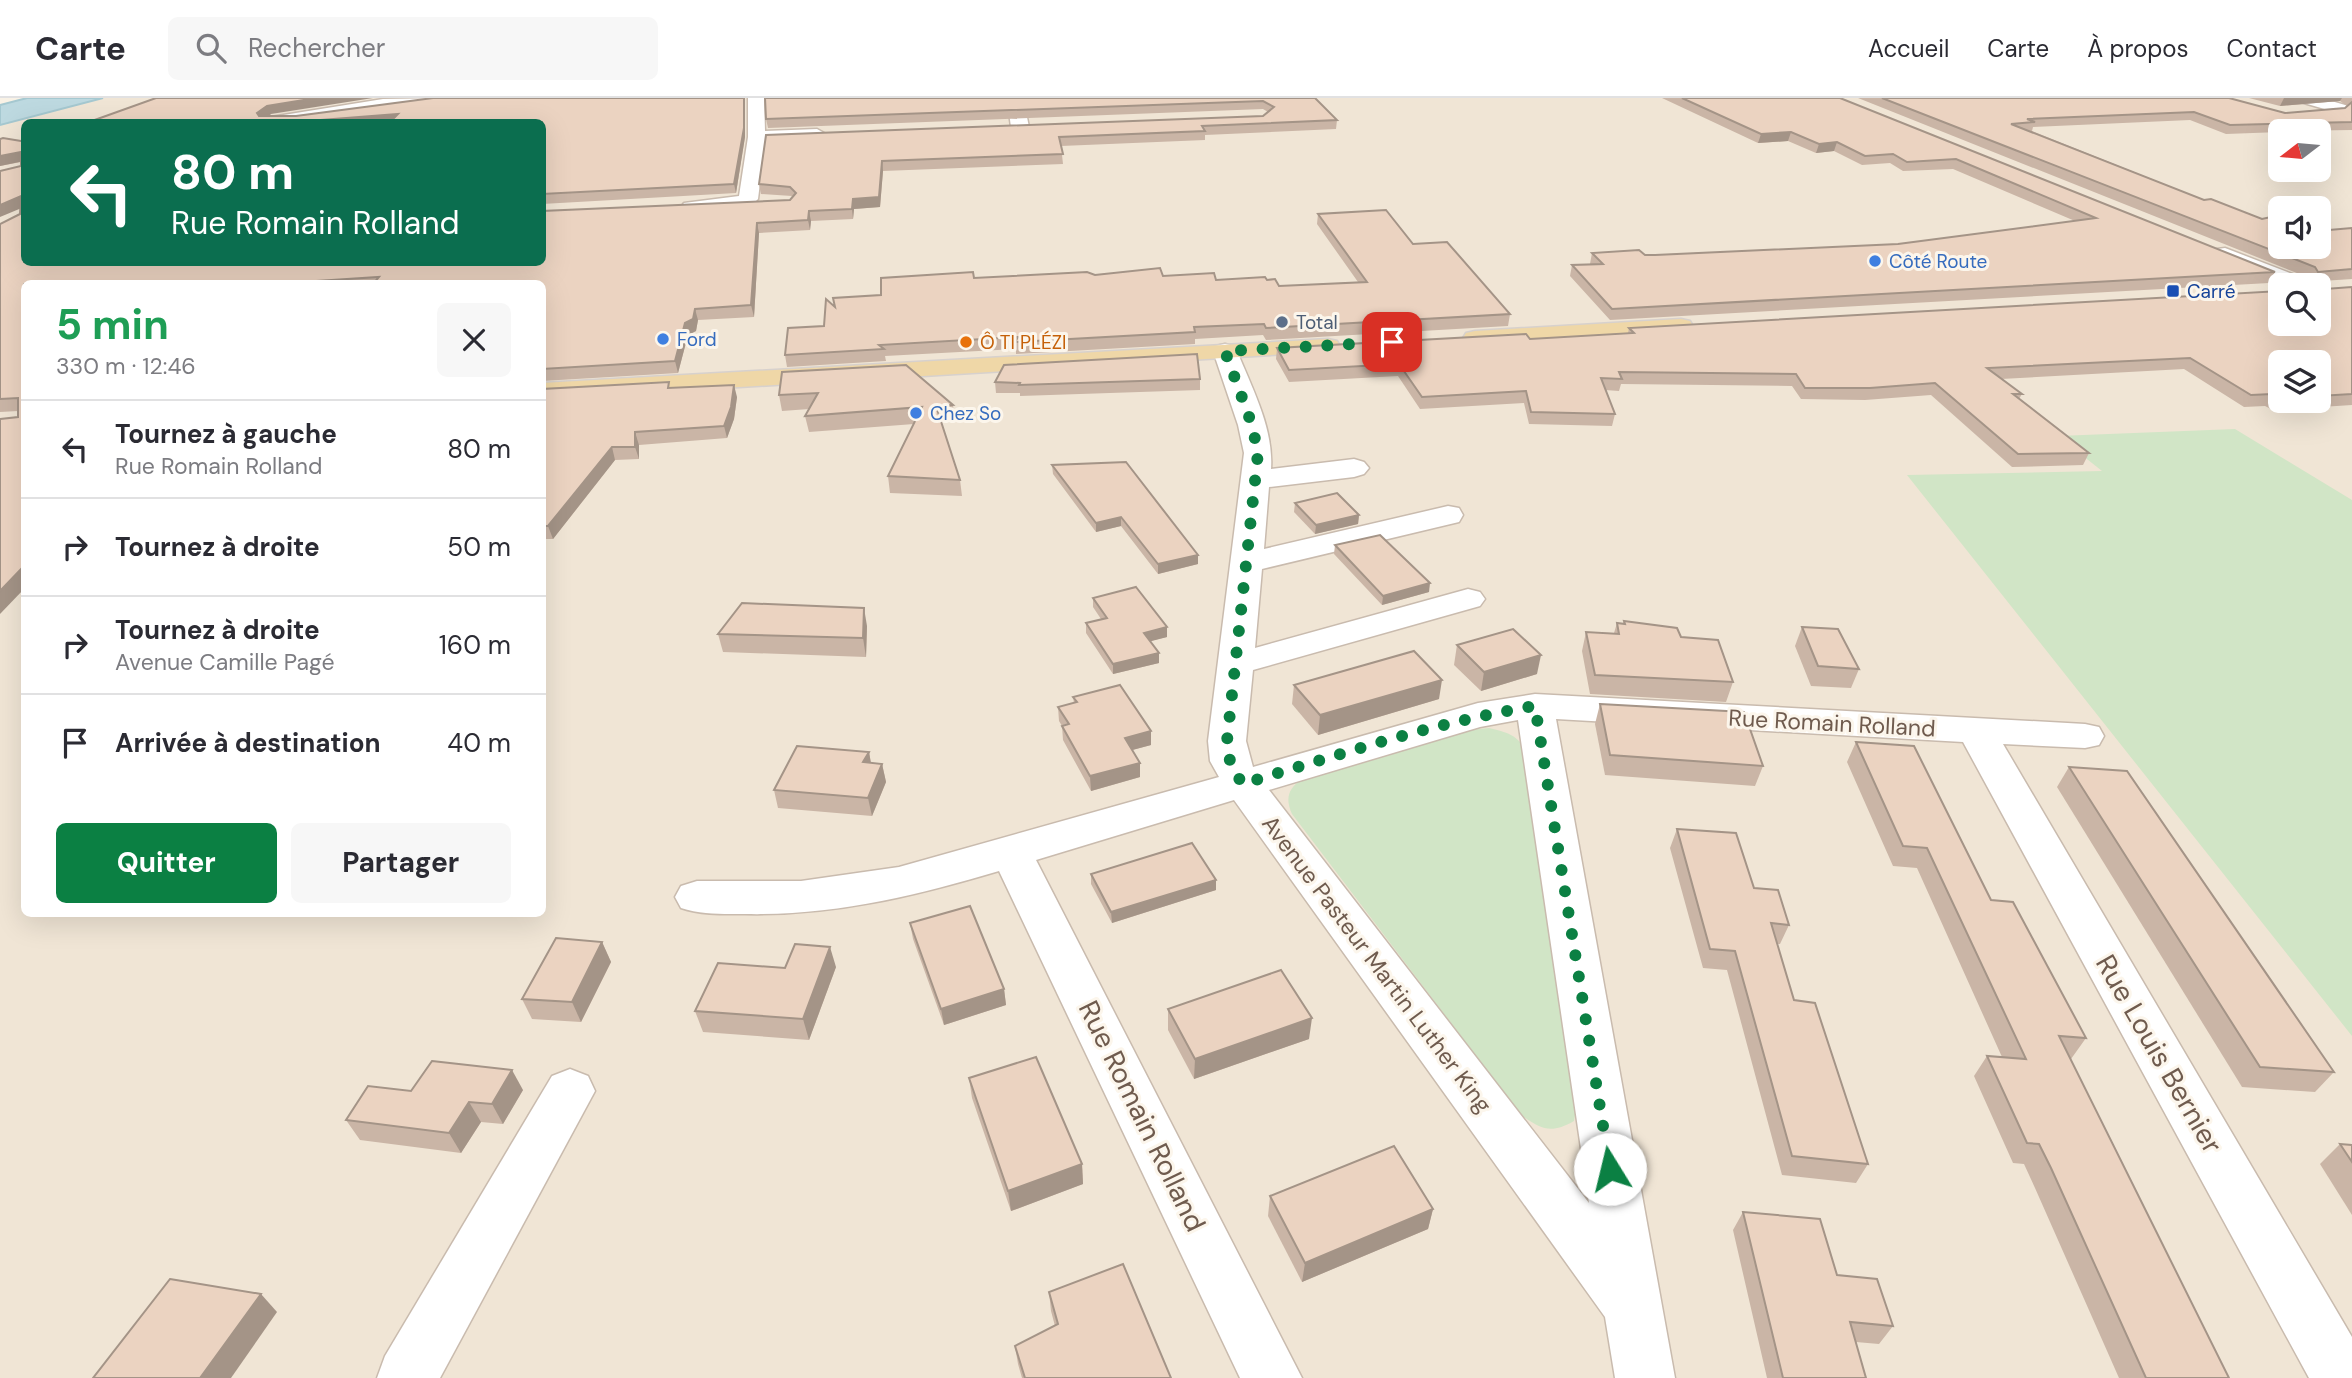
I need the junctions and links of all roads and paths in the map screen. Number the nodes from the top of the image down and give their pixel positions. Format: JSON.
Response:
{"nodes":[{"id":1,"x":443,"y":98,"type":"edge"},
{"id":2,"x":756,"y":98,"type":"edge"},
{"id":3,"x":1015,"y":98,"type":"edge"},
{"id":4,"x":2302,"y":105,"type":"edge"},
{"id":5,"x":2346,"y":110,"type":"edge"},
{"id":6,"x":290,"y":119,"type":"edge"},
{"id":7,"x":1020,"y":127,"type":"edge"},
{"id":8,"x":840,"y":134,"type":"edge"},
{"id":9,"x":757,"y":137,"type":"junction"},
{"id":10,"x":742,"y":202,"type":"junction"},
{"id":11,"x":765,"y":204,"type":"edge"},
{"id":12,"x":673,"y":208,"type":"edge"},
{"id":13,"x":2202,"y":245,"type":"edge"},
{"id":14,"x":2271,"y":273,"type":"edge"},
{"id":15,"x":1709,"y":324,"type":"edge"},
{"id":16,"x":1453,"y":339,"type":"edge"},
{"id":17,"x":1352,"y":344,"type":"edge"},
{"id":18,"x":1225,"y":351,"type":"junction"},
{"id":19,"x":546,"y":391,"type":"edge"},
{"id":20,"x":1354,"y":468,"type":"dead end"},
{"id":21,"x":1256,"y":480,"type":"junction"},
{"id":22,"x":1448,"y":515,"type":"dead end"},
{"id":23,"x":1246,"y":559,"type":"junction"},
{"id":24,"x":1468,"y":599,"type":"dead end"},
{"id":25,"x":1237,"y":661,"type":"junction"},
{"id":26,"x":1535,"y":706,"type":"junction"},
{"id":27,"x":1976,"y":731,"type":"junction"},
{"id":28,"x":2085,"y":736,"type":"dead end"},
{"id":29,"x":1242,"y":784,"type":"junction"},
{"id":30,"x":1012,"y":854,"type":"junction"},
{"id":31,"x":697,"y":897,"type":"dead end"},
{"id":32,"x":570,"y":1091,"type":"dead end"},
{"id":33,"x":1632,"y":1306,"type":"junction"},
{"id":34,"x":407,"y":1378,"type":"edge"},
{"id":35,"x":1272,"y":1378,"type":"edge"},
{"id":36,"x":1645,"y":1378,"type":"edge"},
{"id":37,"x":2342,"y":1378,"type":"edge"}],
"edges":[{"from":1,"to":6,"type":"street"},
{"from":2,"to":9,"type":"street"},
{"from":3,"to":7,"type":"street"},
{"from":4,"to":5,"type":"street"},
{"from":8,"to":9,"type":"street"},
{"from":9,"to":10,"type":"street"},
{"from":10,"to":11,"type":"street"},
{"from":10,"to":12,"type":"street"},
{"from":13,"to":14,"type":"street"},
{"from":15,"to":16,"type":"main road"},
{"from":17,"to":18,"type":"main road"},
{"from":18,"to":19,"type":"main road"},
{"from":18,"to":21,"type":"street","name":"Avenue Pasteur Martin Luther King"},
{"from":20,"to":21,"type":"street"},
{"from":21,"to":23,"type":"street","name":"Avenue Pasteur Martin Luther King"},
{"from":22,"to":23,"type":"street"},
{"from":23,"to":25,"type":"street","name":"Avenue Pasteur Martin Luther King"},
{"from":24,"to":25,"type":"street"},
{"from":25,"to":29,"type":"street","name":"Avenue Pasteur Martin Luther King"},
{"from":26,"to":27,"type":"street","name":"Rue Romain Rolland"},
{"from":26,"to":29,"type":"street","name":"Rue Romain Rolland"},
{"from":26,"to":33,"type":"street"},
{"from":27,"to":28,"type":"street","name":"Rue Romain Rolland"},
{"from":27,"to":37,"type":"street","name":"Rue Louis Bernier"},
{"from":29,"to":30,"type":"street","name":"Rue Romain Rolland"},
{"from":29,"to":33,"type":"street","name":"Avenue Pasteur Martin Luther King"},
{"from":30,"to":31,"type":"street","name":"Rue Romain Rolland"},
{"from":30,"to":35,"type":"street","name":"Rue Romain Rolland"},
{"from":32,"to":34,"type":"street"},
{"from":33,"to":36,"type":"street","name":"Avenue Pasteur Martin Luther King"}]}
